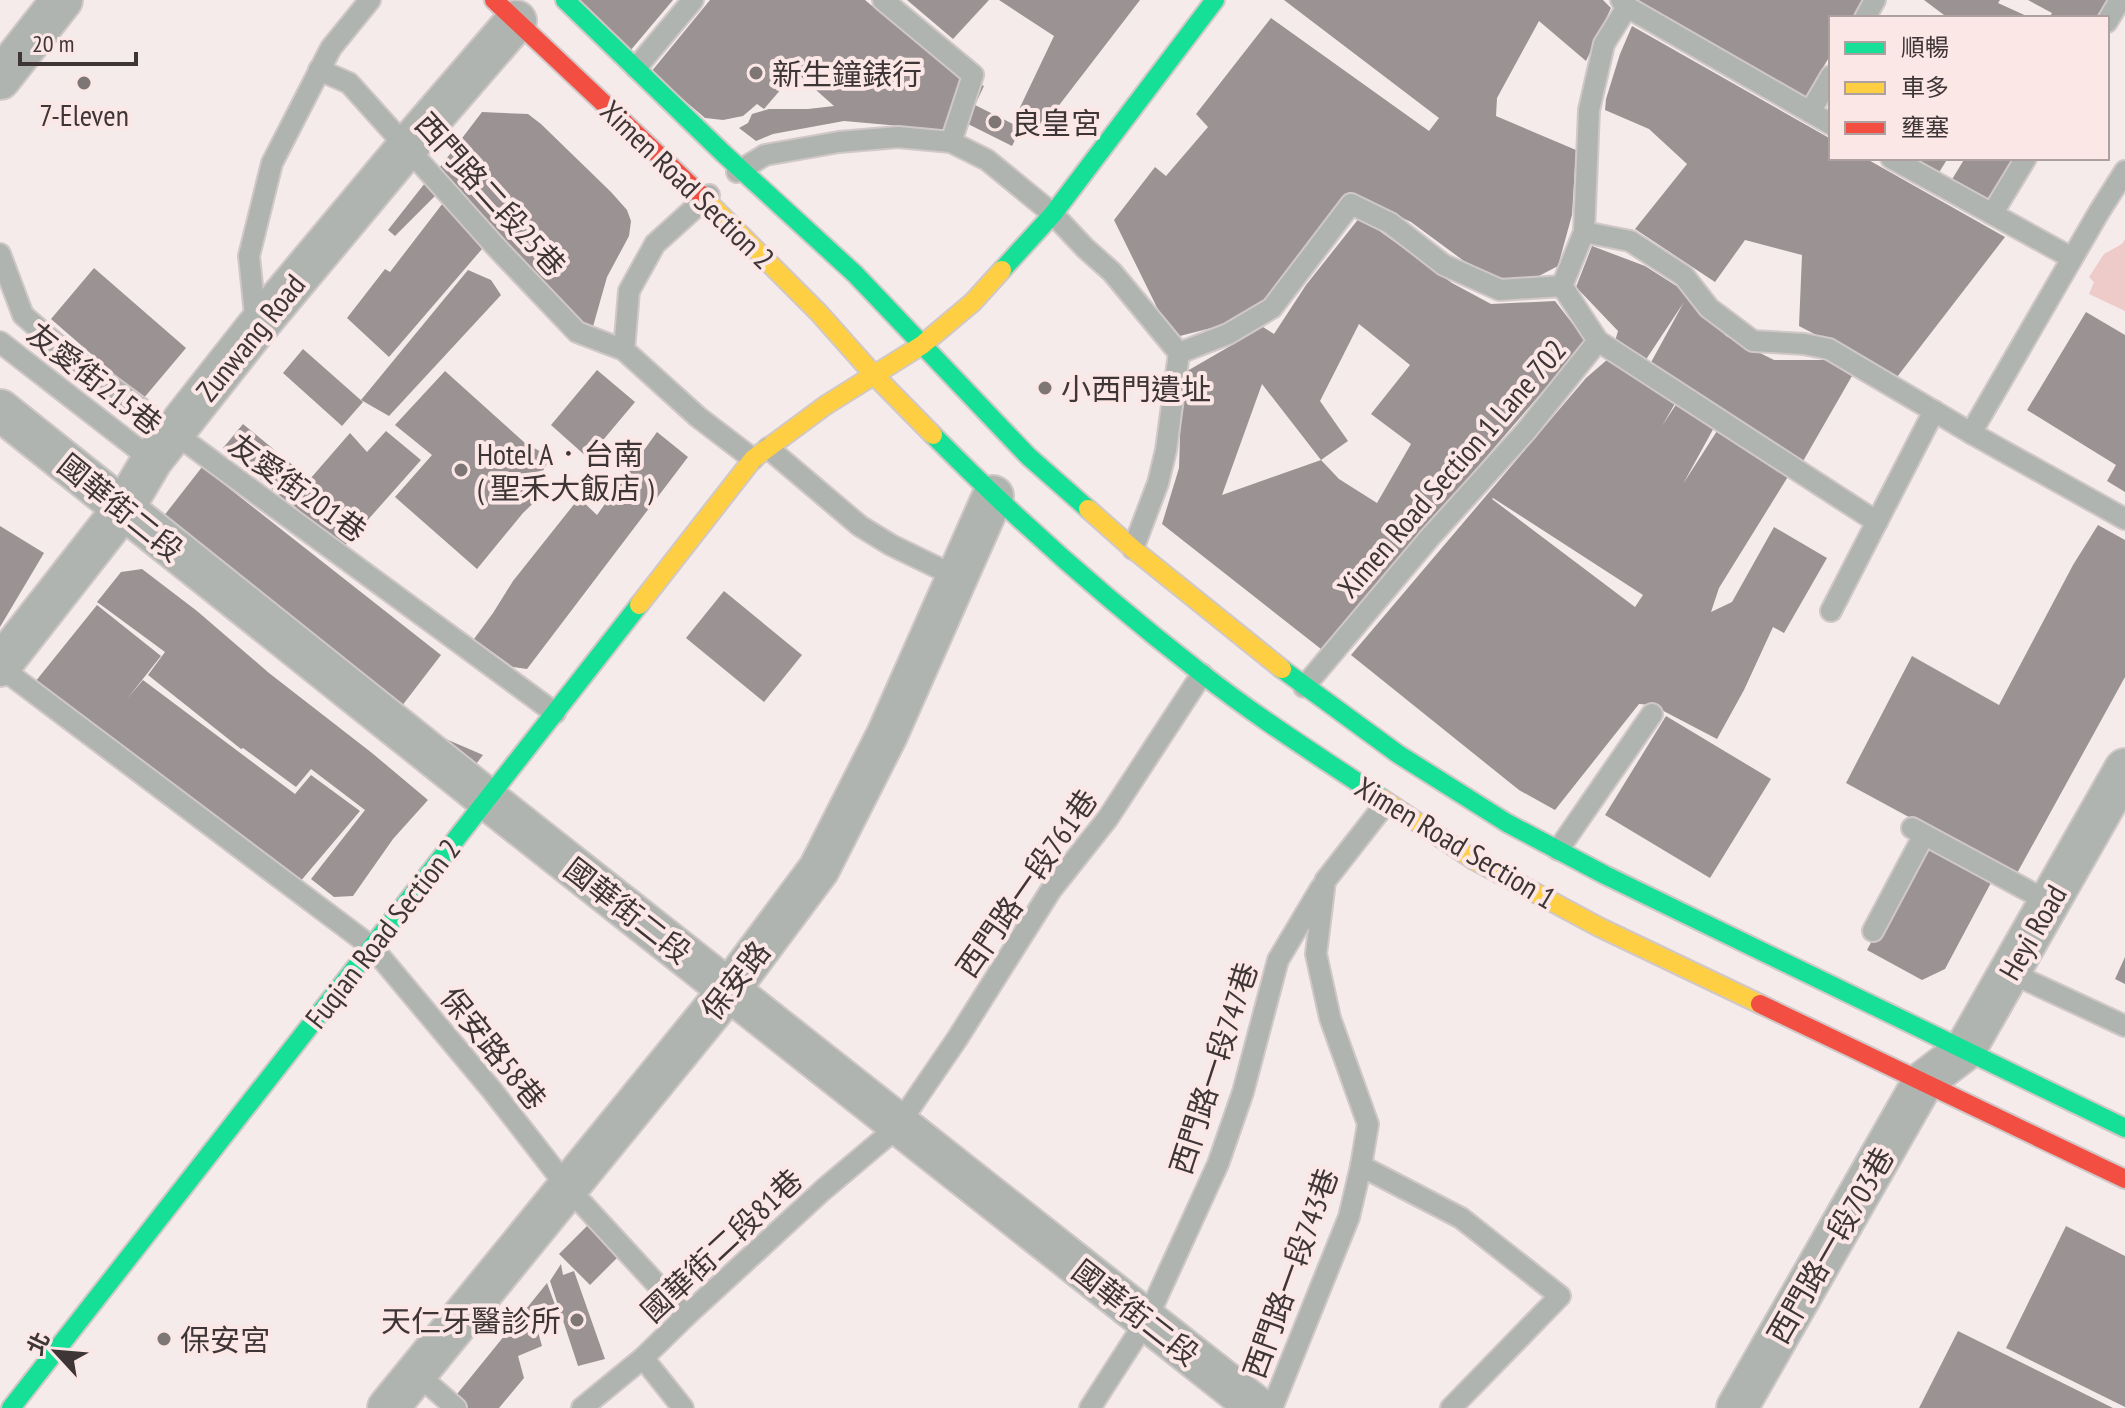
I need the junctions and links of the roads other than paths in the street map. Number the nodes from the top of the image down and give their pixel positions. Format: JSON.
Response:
{"nodes":[{"id":1,"x":62,"y":0,"type":"edge"},
{"id":2,"x":370,"y":0,"type":"edge"},
{"id":3,"x":565,"y":0,"type":"edge"},
{"id":4,"x":693,"y":0,"type":"edge"},
{"id":5,"x":883,"y":0,"type":"edge"},
{"id":6,"x":1215,"y":0,"type":"edge"},
{"id":7,"x":2120,"y":0,"type":"edge"},
{"id":8,"x":1624,"y":4,"type":"edge"},
{"id":9,"x":505,"y":10,"type":"edge"},
{"id":10,"x":2109,"y":19,"type":"edge"},
{"id":11,"x":636,"y":68,"type":"junction"},
{"id":12,"x":319,"y":70,"type":"junction"},
{"id":13,"x":0,"y":79,"type":"edge"},
{"id":14,"x":1829,"y":79,"type":"edge"},
{"id":15,"x":1810,"y":112,"type":"junction"},
{"id":16,"x":1829,"y":123,"type":"edge"},
{"id":17,"x":951,"y":142,"type":"junction"},
{"id":18,"x":408,"y":146,"type":"junction"},
{"id":19,"x":1895,"y":160,"type":"edge"},
{"id":20,"x":2025,"y":160,"type":"edge"},
{"id":21,"x":741,"y":169,"type":"junction"},
{"id":22,"x":2125,"y":171,"type":"edge"},
{"id":23,"x":704,"y":198,"type":"junction"},
{"id":24,"x":1053,"y":214,"type":"junction"},
{"id":25,"x":1992,"y":214,"type":"junction"},
{"id":26,"x":1584,"y":232,"type":"junction"},
{"id":27,"x":0,"y":254,"type":"edge"},
{"id":28,"x":2072,"y":258,"type":"junction"},
{"id":29,"x":1562,"y":286,"type":"junction"},
{"id":30,"x":256,"y":328,"type":"junction"},
{"id":31,"x":1598,"y":341,"type":"junction"},
{"id":32,"x":0,"y":342,"type":"edge"},
{"id":33,"x":922,"y":345,"type":"junction"},
{"id":34,"x":624,"y":350,"type":"junction"},
{"id":35,"x":1179,"y":353,"type":"junction"},
{"id":36,"x":874,"y":375,"type":"junction"},
{"id":37,"x":0,"y":410,"type":"edge"},
{"id":38,"x":1934,"y":411,"type":"junction"},
{"id":39,"x":1971,"y":433,"type":"junction"},
{"id":40,"x":163,"y":446,"type":"junction"},
{"id":41,"x":761,"y":453,"type":"junction"},
{"id":42,"x":993,"y":496,"type":"junction"},
{"id":43,"x":123,"y":509,"type":"junction"},
{"id":44,"x":2125,"y":519,"type":"edge"},
{"id":45,"x":1877,"y":522,"type":"junction"},
{"id":46,"x":1133,"y":549,"type":"junction"},
{"id":47,"x":957,"y":577,"type":"junction"},
{"id":48,"x":1831,"y":611,"type":"dead end"},
{"id":49,"x":0,"y":667,"type":"edge"},
{"id":50,"x":1202,"y":674,"type":"junction"},
{"id":51,"x":1304,"y":687,"type":"junction"},
{"id":52,"x":555,"y":713,"type":"junction"},
{"id":53,"x":1652,"y":714,"type":"dead end"},
{"id":54,"x":2125,"y":769,"type":"edge"},
{"id":55,"x":487,"y":799,"type":"junction"},
{"id":56,"x":1386,"y":803,"type":"junction"},
{"id":57,"x":1558,"y":850,"type":"junction"},
{"id":58,"x":1325,"y":881,"type":"junction"},
{"id":59,"x":2049,"y":902,"type":"junction"},
{"id":60,"x":1873,"y":931,"type":"dead end"},
{"id":61,"x":372,"y":947,"type":"junction"},
{"id":62,"x":2009,"y":972,"type":"junction"},
{"id":63,"x":729,"y":990,"type":"junction"},
{"id":64,"x":2125,"y":1026,"type":"edge"},
{"id":65,"x":1965,"y":1050,"type":"junction"},
{"id":66,"x":1923,"y":1082,"type":"junction"},
{"id":67,"x":900,"y":1125,"type":"junction"},
{"id":68,"x":2125,"y":1128,"type":"edge"},
{"id":69,"x":1361,"y":1166,"type":"junction"},
{"id":70,"x":2125,"y":1179,"type":"edge"},
{"id":71,"x":569,"y":1189,"type":"junction"},
{"id":72,"x":686,"y":1316,"type":"junction"},
{"id":73,"x":1146,"y":1321,"type":"junction"},
{"id":74,"x":643,"y":1358,"type":"junction"},
{"id":75,"x":416,"y":1373,"type":"junction"},
{"id":76,"x":0,"y":1400,"type":"edge"},
{"id":77,"x":11,"y":1408,"type":"edge"},
{"id":78,"x":388,"y":1408,"type":"edge"},
{"id":79,"x":456,"y":1408,"type":"edge"},
{"id":80,"x":582,"y":1408,"type":"edge"},
{"id":81,"x":683,"y":1408,"type":"edge"},
{"id":82,"x":1090,"y":1408,"type":"edge"},
{"id":83,"x":1258,"y":1408,"type":"edge"},
{"id":84,"x":1272,"y":1408,"type":"edge"},
{"id":85,"x":1451,"y":1408,"type":"edge"},
{"id":86,"x":1737,"y":1408,"type":"edge"}],
"edges":[{"from":1,"to":13,"type":"street"},
{"from":2,"to":12,"type":"lane"},
{"from":3,"to":11,"type":"street","name":"Ximen Road Section 2"},
{"from":4,"to":11,"type":"lane"},
{"from":5,"to":17,"type":"lane"},
{"from":6,"to":24,"type":"street","name":"Fuqian Road Section 2"},
{"from":7,"to":10,"type":"lane"},
{"from":8,"to":15,"type":"lane"},
{"from":8,"to":26,"type":"lane"},
{"from":9,"to":18,"type":"street","name":"Zunwang Road"},
{"from":9,"to":23,"type":"street","name":"Ximen Road Section 2"},
{"from":11,"to":21,"type":"street","name":"Ximen Road Section 2"},
{"from":12,"to":18,"type":"lane","name":"西門路二段25巷"},
{"from":12,"to":30,"type":"lane"},
{"from":14,"to":15,"type":"lane"},
{"from":15,"to":16,"type":"lane"},
{"from":17,"to":21,"type":"lane"},
{"from":17,"to":24,"type":"lane"},
{"from":18,"to":30,"type":"street","name":"Zunwang Road"},
{"from":18,"to":34,"type":"lane","name":"西門路二段25巷"},
{"from":19,"to":25,"type":"lane"},
{"from":20,"to":25,"type":"lane"},
{"from":21,"to":23,"type":"lane"},
{"from":21,"to":33,"type":"street","name":"Ximen Road Section 2"},
{"from":22,"to":28,"type":"lane"},
{"from":23,"to":34,"type":"lane"},
{"from":23,"to":36,"type":"street","name":"Ximen Road Section 2"},
{"from":24,"to":33,"type":"street","name":"Fuqian Road Section 2"},
{"from":24,"to":35,"type":"lane"},
{"from":25,"to":28,"type":"lane"},
{"from":26,"to":29,"type":"lane"},
{"from":26,"to":38,"type":"lane"},
{"from":27,"to":40,"type":"lane","name":"友愛街201巷"},
{"from":28,"to":39,"type":"lane"},
{"from":29,"to":31,"type":"lane","name":"Ximen Road Section 1 Lane 702"},
{"from":29,"to":35,"type":"lane"},
{"from":30,"to":40,"type":"street","name":"Zunwang Road"},
{"from":31,"to":45,"type":"lane"},
{"from":31,"to":51,"type":"lane","name":"Ximen Road Section 1 Lane 702"},
{"from":32,"to":40,"type":"lane","name":"友愛街215巷"},
{"from":33,"to":36,"type":"street","name":"Fuqian Road Section 2"},
{"from":33,"to":46,"type":"street","name":"Ximen Road Section 1"},
{"from":34,"to":41,"type":"lane"},
{"from":35,"to":46,"type":"lane"},
{"from":36,"to":41,"type":"street","name":"Fuqian Road Section 2"},
{"from":36,"to":42,"type":"street","name":"Ximen Road Section 1"},
{"from":37,"to":43,"type":"street","name":"國華街二段"},
{"from":38,"to":39,"type":"lane"},
{"from":38,"to":45,"type":"lane"},
{"from":39,"to":44,"type":"lane"},
{"from":40,"to":43,"type":"street","name":"Zunwang Road"},
{"from":40,"to":52,"type":"lane","name":"友愛街201巷"},
{"from":41,"to":47,"type":"lane"},
{"from":41,"to":52,"type":"street","name":"Fuqian Road Section 2"},
{"from":42,"to":47,"type":"street","name":"保安路"},
{"from":42,"to":50,"type":"street","name":"Ximen Road Section 1"},
{"from":43,"to":49,"type":"street","name":"Zunwang Road"},
{"from":43,"to":55,"type":"street","name":"國華街二段"},
{"from":45,"to":48,"type":"lane"},
{"from":46,"to":51,"type":"street","name":"Ximen Road Section 1"},
{"from":47,"to":63,"type":"street","name":"保安路"},
{"from":49,"to":61,"type":"lane","name":"保安路58巷"},
{"from":50,"to":56,"type":"street","name":"Ximen Road Section 1"},
{"from":50,"to":67,"type":"lane","name":"西門路一段761巷"},
{"from":51,"to":57,"type":"street","name":"Ximen Road Section 1"},
{"from":52,"to":55,"type":"street","name":"Fuqian Road Section 2"},
{"from":53,"to":57,"type":"lane"},
{"from":54,"to":59,"type":"street","name":"Heyi Road"},
{"from":55,"to":61,"type":"street","name":"Fuqian Road Section 2"},
{"from":55,"to":63,"type":"street","name":"國華街二段"},
{"from":56,"to":58,"type":"lane"},
{"from":56,"to":66,"type":"street","name":"Ximen Road Section 1"},
{"from":57,"to":65,"type":"street","name":"Ximen Road Section 1"},
{"from":58,"to":69,"type":"lane","name":"西門路一段743巷"},
{"from":58,"to":73,"type":"lane","name":"西門路一段747巷"},
{"from":59,"to":60,"type":"lane"},
{"from":59,"to":62,"type":"street","name":"Heyi Road"},
{"from":61,"to":71,"type":"lane","name":"保安路58巷"},
{"from":61,"to":77,"type":"street","name":"Fuqian Road Section 2"},
{"from":62,"to":64,"type":"lane"},
{"from":62,"to":65,"type":"street","name":"Heyi Road"},
{"from":63,"to":67,"type":"street","name":"國華街二段"},
{"from":63,"to":71,"type":"street","name":"保安路"},
{"from":65,"to":66,"type":"street","name":"Heyi Road"},
{"from":65,"to":68,"type":"street","name":"Ximen Road Section 1"},
{"from":66,"to":70,"type":"street","name":"Ximen Road Section 1"},
{"from":66,"to":86,"type":"street","name":"西門路一段703巷"},
{"from":67,"to":72,"type":"lane","name":"國華街二段81巷"},
{"from":67,"to":73,"type":"street","name":"國華街二段"},
{"from":69,"to":84,"type":"lane","name":"西門路一段743巷"},
{"from":69,"to":85,"type":"lane"},
{"from":71,"to":72,"type":"lane","name":"保安路58巷"},
{"from":71,"to":75,"type":"street","name":"保安路"},
{"from":72,"to":74,"type":"lane","name":"國華街二段81巷"},
{"from":73,"to":82,"type":"lane","name":"西門路一段747巷"},
{"from":73,"to":83,"type":"street","name":"國華街二段"},
{"from":74,"to":80,"type":"lane","name":"國華街二段81巷"},
{"from":74,"to":81,"type":"lane"},
{"from":75,"to":78,"type":"street","name":"保安路"},
{"from":75,"to":79,"type":"lane"},
{"from":76,"to":77,"type":"street"}]}
